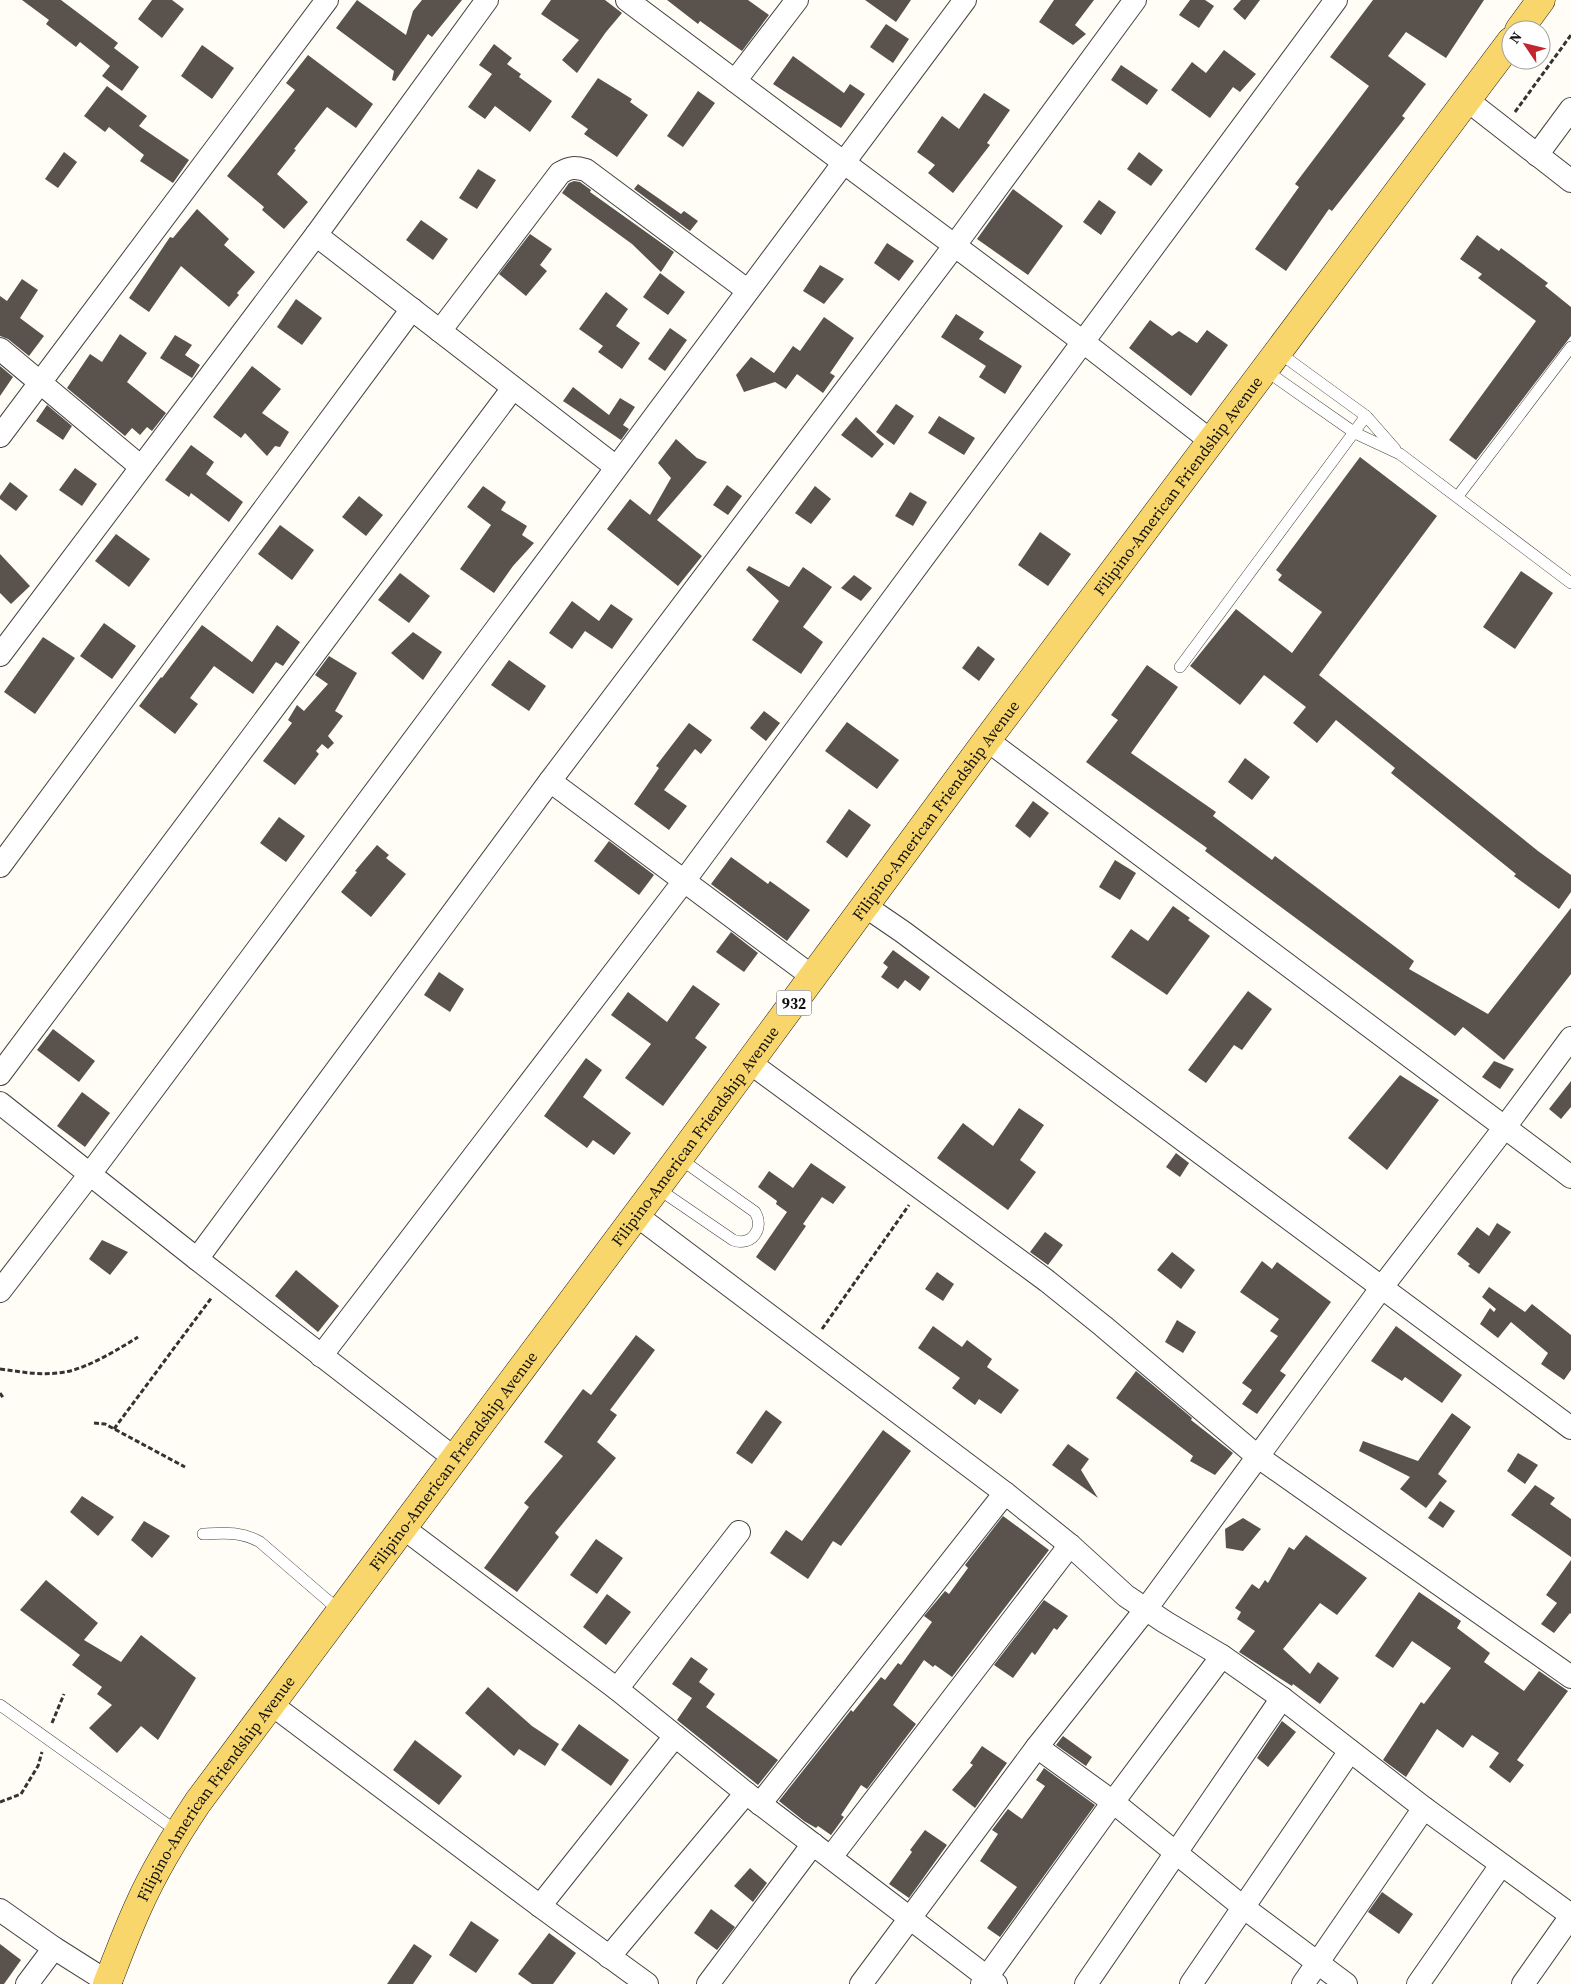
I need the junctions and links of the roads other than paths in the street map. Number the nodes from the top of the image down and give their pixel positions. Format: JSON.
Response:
{"nodes":[{"id":1,"x":487,"y":0,"type":"edge"},
{"id":2,"x":797,"y":0,"type":"edge"},
{"id":3,"x":965,"y":0,"type":"edge"},
{"id":4,"x":1135,"y":0,"type":"edge"},
{"id":5,"x":1336,"y":0,"type":"edge"},
{"id":6,"x":1541,"y":0,"type":"edge"},
{"id":7,"x":320,"y":2,"type":"edge"},
{"id":8,"x":637,"y":3,"type":"edge"},
{"id":9,"x":1526,"y":20,"type":"edge"},
{"id":10,"x":1501,"y":53,"type":"edge"},
{"id":11,"x":735,"y":81,"type":"junction"},
{"id":12,"x":1466,"y":100,"type":"junction"},
{"id":13,"x":1571,"y":109,"type":"edge"},
{"id":14,"x":1537,"y":155,"type":"junction"},
{"id":15,"x":843,"y":162,"type":"junction"},
{"id":16,"x":1571,"y":181,"type":"edge"},
{"id":17,"x":316,"y":235,"type":"junction"},
{"id":18,"x":954,"y":245,"type":"junction"},
{"id":19,"x":748,"y":290,"type":"junction"},
{"id":20,"x":412,"y":309,"type":"junction"},
{"id":21,"x":440,"y":331,"type":"junction"},
{"id":22,"x":1082,"y":341,"type":"junction"},
{"id":23,"x":1571,"y":347,"type":"edge"},
{"id":24,"x":0,"y":349,"type":"edge"},
{"id":25,"x":1271,"y":361,"type":"junction"},
{"id":26,"x":40,"y":383,"type":"junction"},
{"id":27,"x":513,"y":388,"type":"junction"},
{"id":28,"x":1366,"y":416,"type":"junction"},
{"id":29,"x":1355,"y":433,"type":"junction"},
{"id":30,"x":0,"y":436,"type":"edge"},
{"id":31,"x":1211,"y":441,"type":"junction"},
{"id":32,"x":1400,"y":454,"type":"junction"},
{"id":33,"x":141,"y":467,"type":"junction"},
{"id":34,"x":616,"y":467,"type":"junction"},
{"id":35,"x":1458,"y":496,"type":"junction"},
{"id":36,"x":1571,"y":583,"type":"edge"},
{"id":37,"x":0,"y":655,"type":"edge"},
{"id":38,"x":1180,"y":667,"type":"dead end"},
{"id":39,"x":987,"y":740,"type":"junction"},
{"id":40,"x":550,"y":780,"type":"junction"},
{"id":41,"x":0,"y":866,"type":"edge"},
{"id":42,"x":684,"y":881,"type":"junction"},
{"id":43,"x":865,"y":906,"type":"junction"},
{"id":44,"x":813,"y":977,"type":"junction"},
{"id":45,"x":1571,"y":1038,"type":"edge"},
{"id":46,"x":749,"y":1062,"type":"junction"},
{"id":47,"x":0,"y":1074,"type":"edge"},
{"id":48,"x":0,"y":1103,"type":"edge"},
{"id":49,"x":1505,"y":1127,"type":"junction"},
{"id":50,"x":679,"y":1158,"type":"junction"},
{"id":51,"x":90,"y":1174,"type":"junction"},
{"id":52,"x":1571,"y":1177,"type":"edge"},
{"id":53,"x":657,"y":1188,"type":"junction"},
{"id":54,"x":636,"y":1215,"type":"junction"},
{"id":55,"x":197,"y":1259,"type":"junction"},
{"id":56,"x":1382,"y":1287,"type":"junction"},
{"id":57,"x":0,"y":1292,"type":"edge"},
{"id":58,"x":321,"y":1356,"type":"junction"},
{"id":59,"x":1571,"y":1428,"type":"edge"},
{"id":60,"x":1257,"y":1456,"type":"junction"},
{"id":61,"x":454,"y":1458,"type":"junction"},
{"id":62,"x":1005,"y":1493,"type":"junction"},
{"id":63,"x":402,"y":1527,"type":"junction"},
{"id":64,"x":739,"y":1532,"type":"dead end"},
{"id":65,"x":203,"y":1534,"type":"dead end"},
{"id":66,"x":1070,"y":1545,"type":"junction"},
{"id":67,"x":1146,"y":1609,"type":"junction"},
{"id":68,"x":340,"y":1611,"type":"junction"},
{"id":69,"x":1222,"y":1656,"type":"junction"},
{"id":70,"x":1571,"y":1677,"type":"edge"},
{"id":71,"x":618,"y":1689,"type":"junction"},
{"id":72,"x":1282,"y":1698,"type":"junction"},
{"id":73,"x":271,"y":1704,"type":"junction"},
{"id":74,"x":0,"y":1705,"type":"edge"},
{"id":75,"x":676,"y":1736,"type":"junction"},
{"id":76,"x":1037,"y":1747,"type":"junction"},
{"id":77,"x":1350,"y":1750,"type":"junction"},
{"id":78,"x":753,"y":1799,"type":"junction"},
{"id":79,"x":1113,"y":1802,"type":"junction"},
{"id":80,"x":1424,"y":1808,"type":"junction"},
{"id":81,"x":178,"y":1832,"type":"junction"},
{"id":82,"x":813,"y":1844,"type":"junction"},
{"id":83,"x":1176,"y":1854,"type":"junction"},
{"id":84,"x":831,"y":1857,"type":"junction"},
{"id":85,"x":1501,"y":1865,"type":"junction"},
{"id":86,"x":540,"y":1906,"type":"junction"},
{"id":87,"x":1243,"y":1906,"type":"junction"},
{"id":88,"x":0,"y":1910,"type":"edge"},
{"id":89,"x":1571,"y":1916,"type":"edge"},
{"id":90,"x":910,"y":1918,"type":"junction"},
{"id":91,"x":54,"y":1948,"type":"junction"},
{"id":92,"x":609,"y":1957,"type":"junction"},
{"id":93,"x":1318,"y":1963,"type":"junction"},
{"id":94,"x":989,"y":1982,"type":"edge"},
{"id":95,"x":109,"y":1983,"type":"edge"},
{"id":96,"x":27,"y":1984,"type":"edge"},
{"id":97,"x":647,"y":1984,"type":"edge"},
{"id":98,"x":708,"y":1984,"type":"edge"},
{"id":99,"x":861,"y":1984,"type":"edge"},
{"id":100,"x":1086,"y":1984,"type":"edge"},
{"id":101,"x":1191,"y":1984,"type":"edge"},
{"id":102,"x":1303,"y":1984,"type":"edge"},
{"id":103,"x":1346,"y":1984,"type":"edge"},
{"id":104,"x":1418,"y":1984,"type":"edge"},
{"id":105,"x":1523,"y":1984,"type":"edge"}],
"edges":[{"from":1,"to":17,"type":"street"},
{"from":2,"to":11,"type":"street"},
{"from":3,"to":15,"type":"street"},
{"from":4,"to":18,"type":"street"},
{"from":5,"to":22,"type":"street"},
{"from":6,"to":9,"type":"main road"},
{"from":7,"to":26,"type":"street"},
{"from":8,"to":11,"type":"street"},
{"from":10,"to":12,"type":"main road","name":"Filipino-American Friendship Avenue","number":"932"},
{"from":11,"to":15,"type":"street"},
{"from":12,"to":14,"type":"street"},
{"from":12,"to":25,"type":"main road","name":"Filipino-American Friendship Avenue","number":"932"},
{"from":13,"to":14,"type":"street"},
{"from":14,"to":16,"type":"street"},
{"from":15,"to":18,"type":"street"},
{"from":15,"to":19,"type":"street"},
{"from":17,"to":20,"type":"street"},
{"from":17,"to":33,"type":"street"},
{"from":18,"to":22,"type":"street"},
{"from":18,"to":40,"type":"street"},
{"from":19,"to":21,"type":"street"},
{"from":19,"to":34,"type":"street"},
{"from":20,"to":21,"type":"street"},
{"from":20,"to":41,"type":"street"},
{"from":21,"to":27,"type":"street"},
{"from":22,"to":31,"type":"street"},
{"from":22,"to":42,"type":"street"},
{"from":23,"to":35,"type":"lane"},
{"from":24,"to":26,"type":"street"},
{"from":25,"to":28,"type":"lane"},
{"from":25,"to":29,"type":"lane"},
{"from":25,"to":31,"type":"main road","name":"Filipino-American Friendship Avenue","number":"932"},
{"from":26,"to":30,"type":"street"},
{"from":26,"to":33,"type":"street"},
{"from":27,"to":34,"type":"street"},
{"from":27,"to":47,"type":"street"},
{"from":28,"to":29,"type":"lane"},
{"from":28,"to":32,"type":"lane"},
{"from":29,"to":32,"type":"lane"},
{"from":29,"to":38,"type":"lane"},
{"from":31,"to":39,"type":"main road","name":"Filipino-American Friendship Avenue","number":"932"},
{"from":32,"to":35,"type":"lane"},
{"from":33,"to":37,"type":"street"},
{"from":34,"to":51,"type":"street"},
{"from":35,"to":36,"type":"lane"},
{"from":39,"to":43,"type":"main road","name":"Filipino-American Friendship Avenue","number":"932"},
{"from":39,"to":49,"type":"street"},
{"from":40,"to":42,"type":"street"},
{"from":40,"to":55,"type":"street"},
{"from":42,"to":44,"type":"street"},
{"from":42,"to":58,"type":"street"},
{"from":43,"to":44,"type":"main road","name":"Filipino-American Friendship Avenue","number":"932"},
{"from":43,"to":56,"type":"street"},
{"from":44,"to":46,"type":"main road","name":"Filipino-American Friendship Avenue","number":"932"},
{"from":45,"to":49,"type":"street"},
{"from":46,"to":50,"type":"main road","name":"Filipino-American Friendship Avenue","number":"932"},
{"from":46,"to":60,"type":"street"},
{"from":48,"to":51,"type":"street"},
{"from":49,"to":52,"type":"street"},
{"from":49,"to":56,"type":"street"},
{"from":50,"to":53,"type":"main road","name":"Filipino-American Friendship Avenue","number":"932"},
{"from":50,"to":53,"type":"lane"},
{"from":51,"to":55,"type":"street"},
{"from":51,"to":57,"type":"street"},
{"from":53,"to":54,"type":"main road","name":"Filipino-American Friendship Avenue","number":"932"},
{"from":54,"to":61,"type":"main road","name":"Filipino-American Friendship Avenue","number":"932"},
{"from":54,"to":62,"type":"street"},
{"from":55,"to":58,"type":"street"},
{"from":56,"to":59,"type":"street"},
{"from":56,"to":60,"type":"street"},
{"from":58,"to":61,"type":"street"},
{"from":60,"to":67,"type":"street"},
{"from":60,"to":70,"type":"street"},
{"from":61,"to":63,"type":"main road","name":"Filipino-American Friendship Avenue","number":"932"},
{"from":62,"to":66,"type":"street"},
{"from":62,"to":78,"type":"street"},
{"from":63,"to":68,"type":"main road","name":"Filipino-American Friendship Avenue","number":"932"},
{"from":63,"to":71,"type":"street"},
{"from":64,"to":71,"type":"street"},
{"from":65,"to":68,"type":"lane"},
{"from":66,"to":67,"type":"street"},
{"from":66,"to":84,"type":"street"},
{"from":67,"to":69,"type":"street"},
{"from":67,"to":76,"type":"street"},
{"from":68,"to":73,"type":"main road","name":"Filipino-American Friendship Avenue","number":"932"},
{"from":69,"to":72,"type":"street"},
{"from":69,"to":79,"type":"street"},
{"from":71,"to":75,"type":"street"},
{"from":72,"to":77,"type":"street"},
{"from":72,"to":83,"type":"street"},
{"from":73,"to":81,"type":"main road","name":"Filipino-American Friendship Avenue","number":"932"},
{"from":73,"to":86,"type":"street"},
{"from":74,"to":81,"type":"lane"},
{"from":75,"to":78,"type":"street"},
{"from":75,"to":86,"type":"street"},
{"from":76,"to":79,"type":"street"},
{"from":76,"to":90,"type":"street"},
{"from":77,"to":80,"type":"street"},
{"from":77,"to":87,"type":"street"},
{"from":78,"to":82,"type":"street"},
{"from":78,"to":92,"type":"street"},
{"from":79,"to":83,"type":"street"},
{"from":79,"to":94,"type":"street"},
{"from":80,"to":85,"type":"street"},
{"from":80,"to":93,"type":"street"},
{"from":81,"to":95,"type":"main road","name":"Filipino-American Friendship Avenue","number":"932"},
{"from":82,"to":84,"type":"street"},
{"from":82,"to":98,"type":"street"},
{"from":83,"to":87,"type":"street"},
{"from":83,"to":100,"type":"street"},
{"from":84,"to":90,"type":"street"},
{"from":85,"to":89,"type":"street"},
{"from":85,"to":104,"type":"street"},
{"from":86,"to":92,"type":"street"},
{"from":87,"to":93,"type":"street"},
{"from":87,"to":101,"type":"street"},
{"from":88,"to":91,"type":"street"},
{"from":89,"to":105,"type":"street"},
{"from":90,"to":94,"type":"street"},
{"from":90,"to":99,"type":"street"},
{"from":91,"to":95,"type":"street"},
{"from":91,"to":96,"type":"street"},
{"from":92,"to":97,"type":"street"},
{"from":93,"to":102,"type":"street"},
{"from":93,"to":103,"type":"street"}]}
